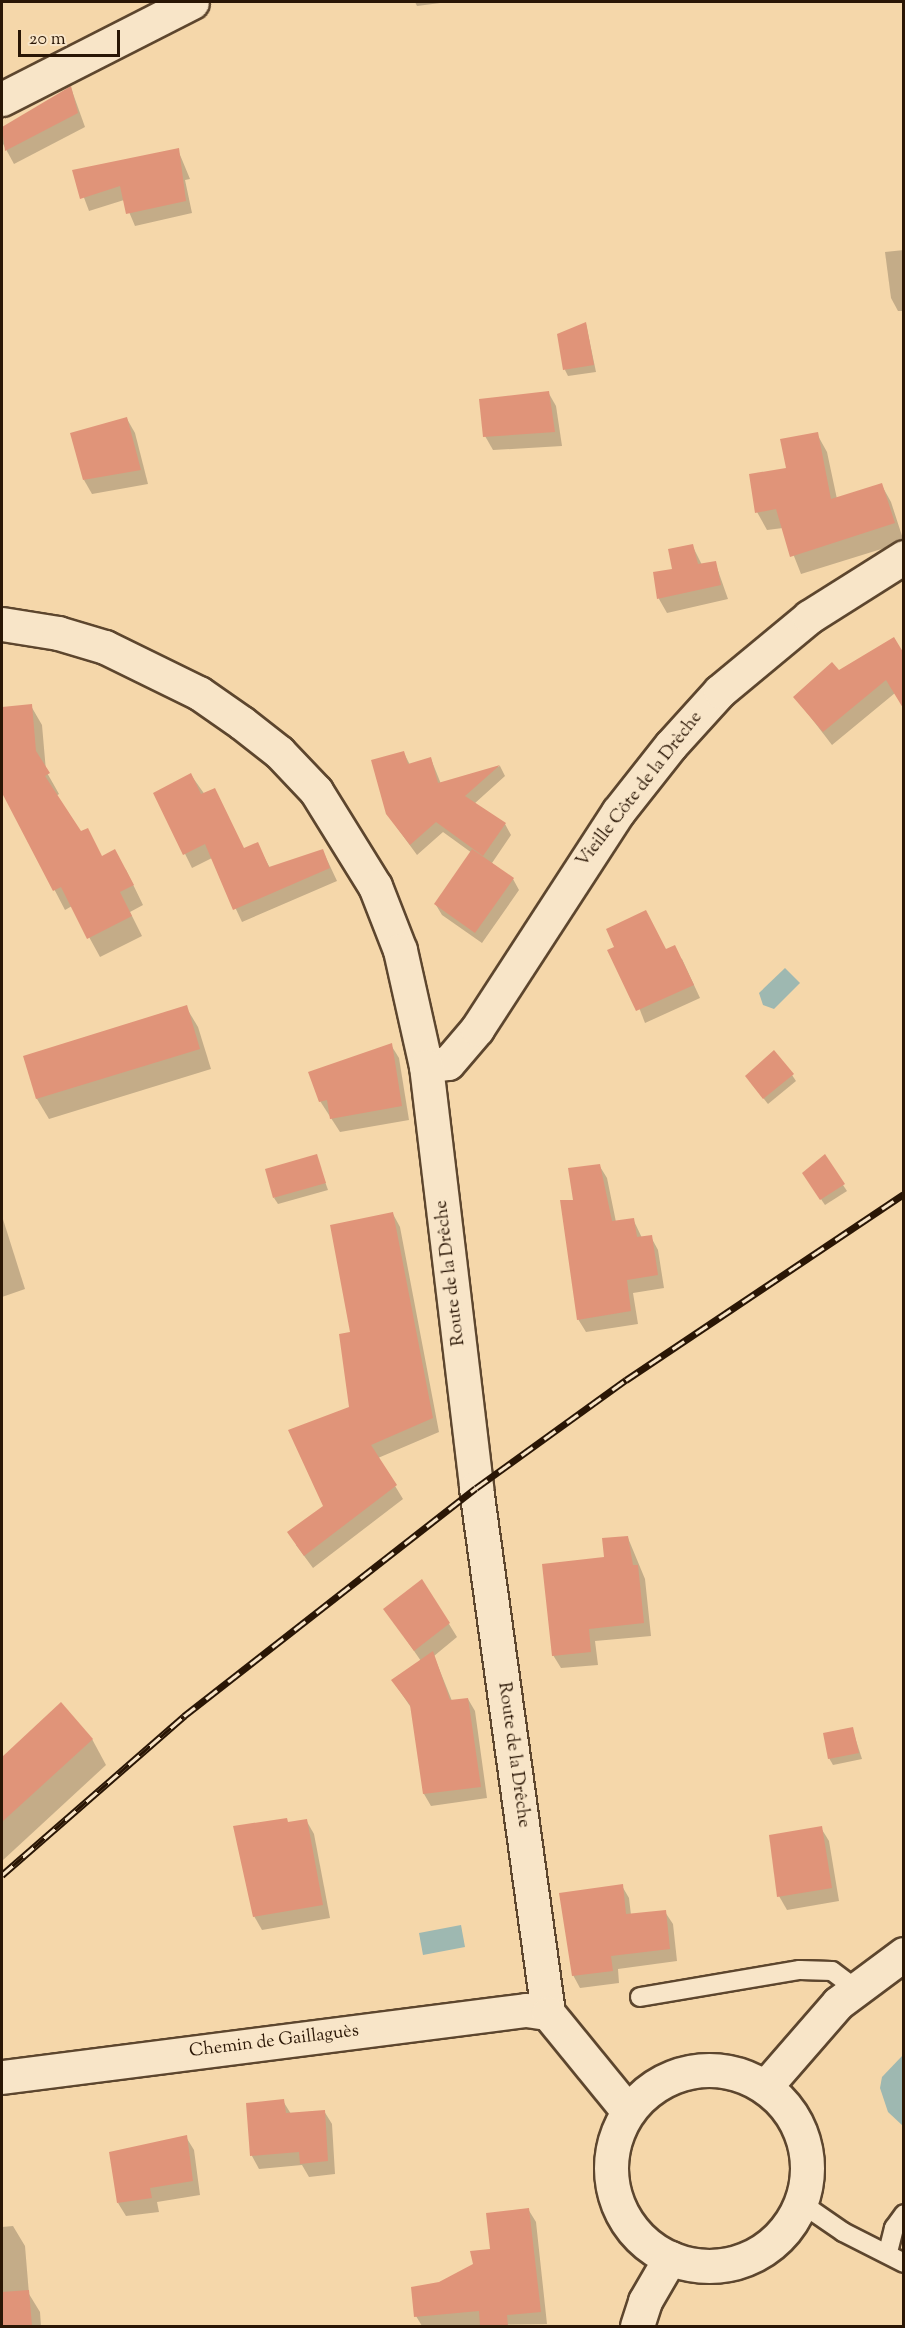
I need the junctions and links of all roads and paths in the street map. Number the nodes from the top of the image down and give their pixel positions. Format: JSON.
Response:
{"nodes":[{"id":1,"x":192,"y":2,"type":"edge"},
{"id":2,"x":2,"y":99,"type":"edge"},
{"id":3,"x":903,"y":557,"type":"edge"},
{"id":4,"x":2,"y":624,"type":"edge"},
{"id":5,"x":426,"y":1066,"type":"junction"},
{"id":6,"x":903,"y":1954,"type":"edge"},
{"id":7,"x":856,"y":1989,"type":"junction"},
{"id":8,"x":640,"y":1997,"type":"dead end"},
{"id":9,"x":548,"y":2013,"type":"junction"},
{"id":10,"x":2,"y":2077,"type":"edge"},
{"id":11,"x":765,"y":2087,"type":"junction"},
{"id":12,"x":628,"y":2111,"type":"junction"},
{"id":13,"x":801,"y":2203,"type":"junction"},
{"id":14,"x":903,"y":2214,"type":"edge"},
{"id":15,"x":888,"y":2252,"type":"junction"},
{"id":16,"x":670,"y":2258,"type":"junction"},
{"id":17,"x":903,"y":2263,"type":"edge"},
{"id":18,"x":637,"y":2326,"type":"edge"}],
"edges":[{"from":1,"to":2,"type":"street"},
{"from":3,"to":5,"type":"street","name":"Vieille Côte de la Drèche"},
{"from":4,"to":5,"type":"street","name":"Route de la Drêche"},
{"from":5,"to":9,"type":"street","name":"Route de la Drêche"},
{"from":6,"to":7,"type":"street"},
{"from":7,"to":8,"type":"lane"},
{"from":7,"to":11,"type":"street"},
{"from":9,"to":10,"type":"street","name":"Chemin de Gaillaguès"},
{"from":9,"to":12,"type":"street"},
{"from":11,"to":12,"type":"street"},
{"from":11,"to":13,"type":"street"},
{"from":12,"to":16,"type":"street"},
{"from":13,"to":15,"type":"lane"},
{"from":13,"to":16,"type":"street"},
{"from":14,"to":15,"type":"lane"},
{"from":15,"to":17,"type":"lane"},
{"from":16,"to":18,"type":"street"}]}
